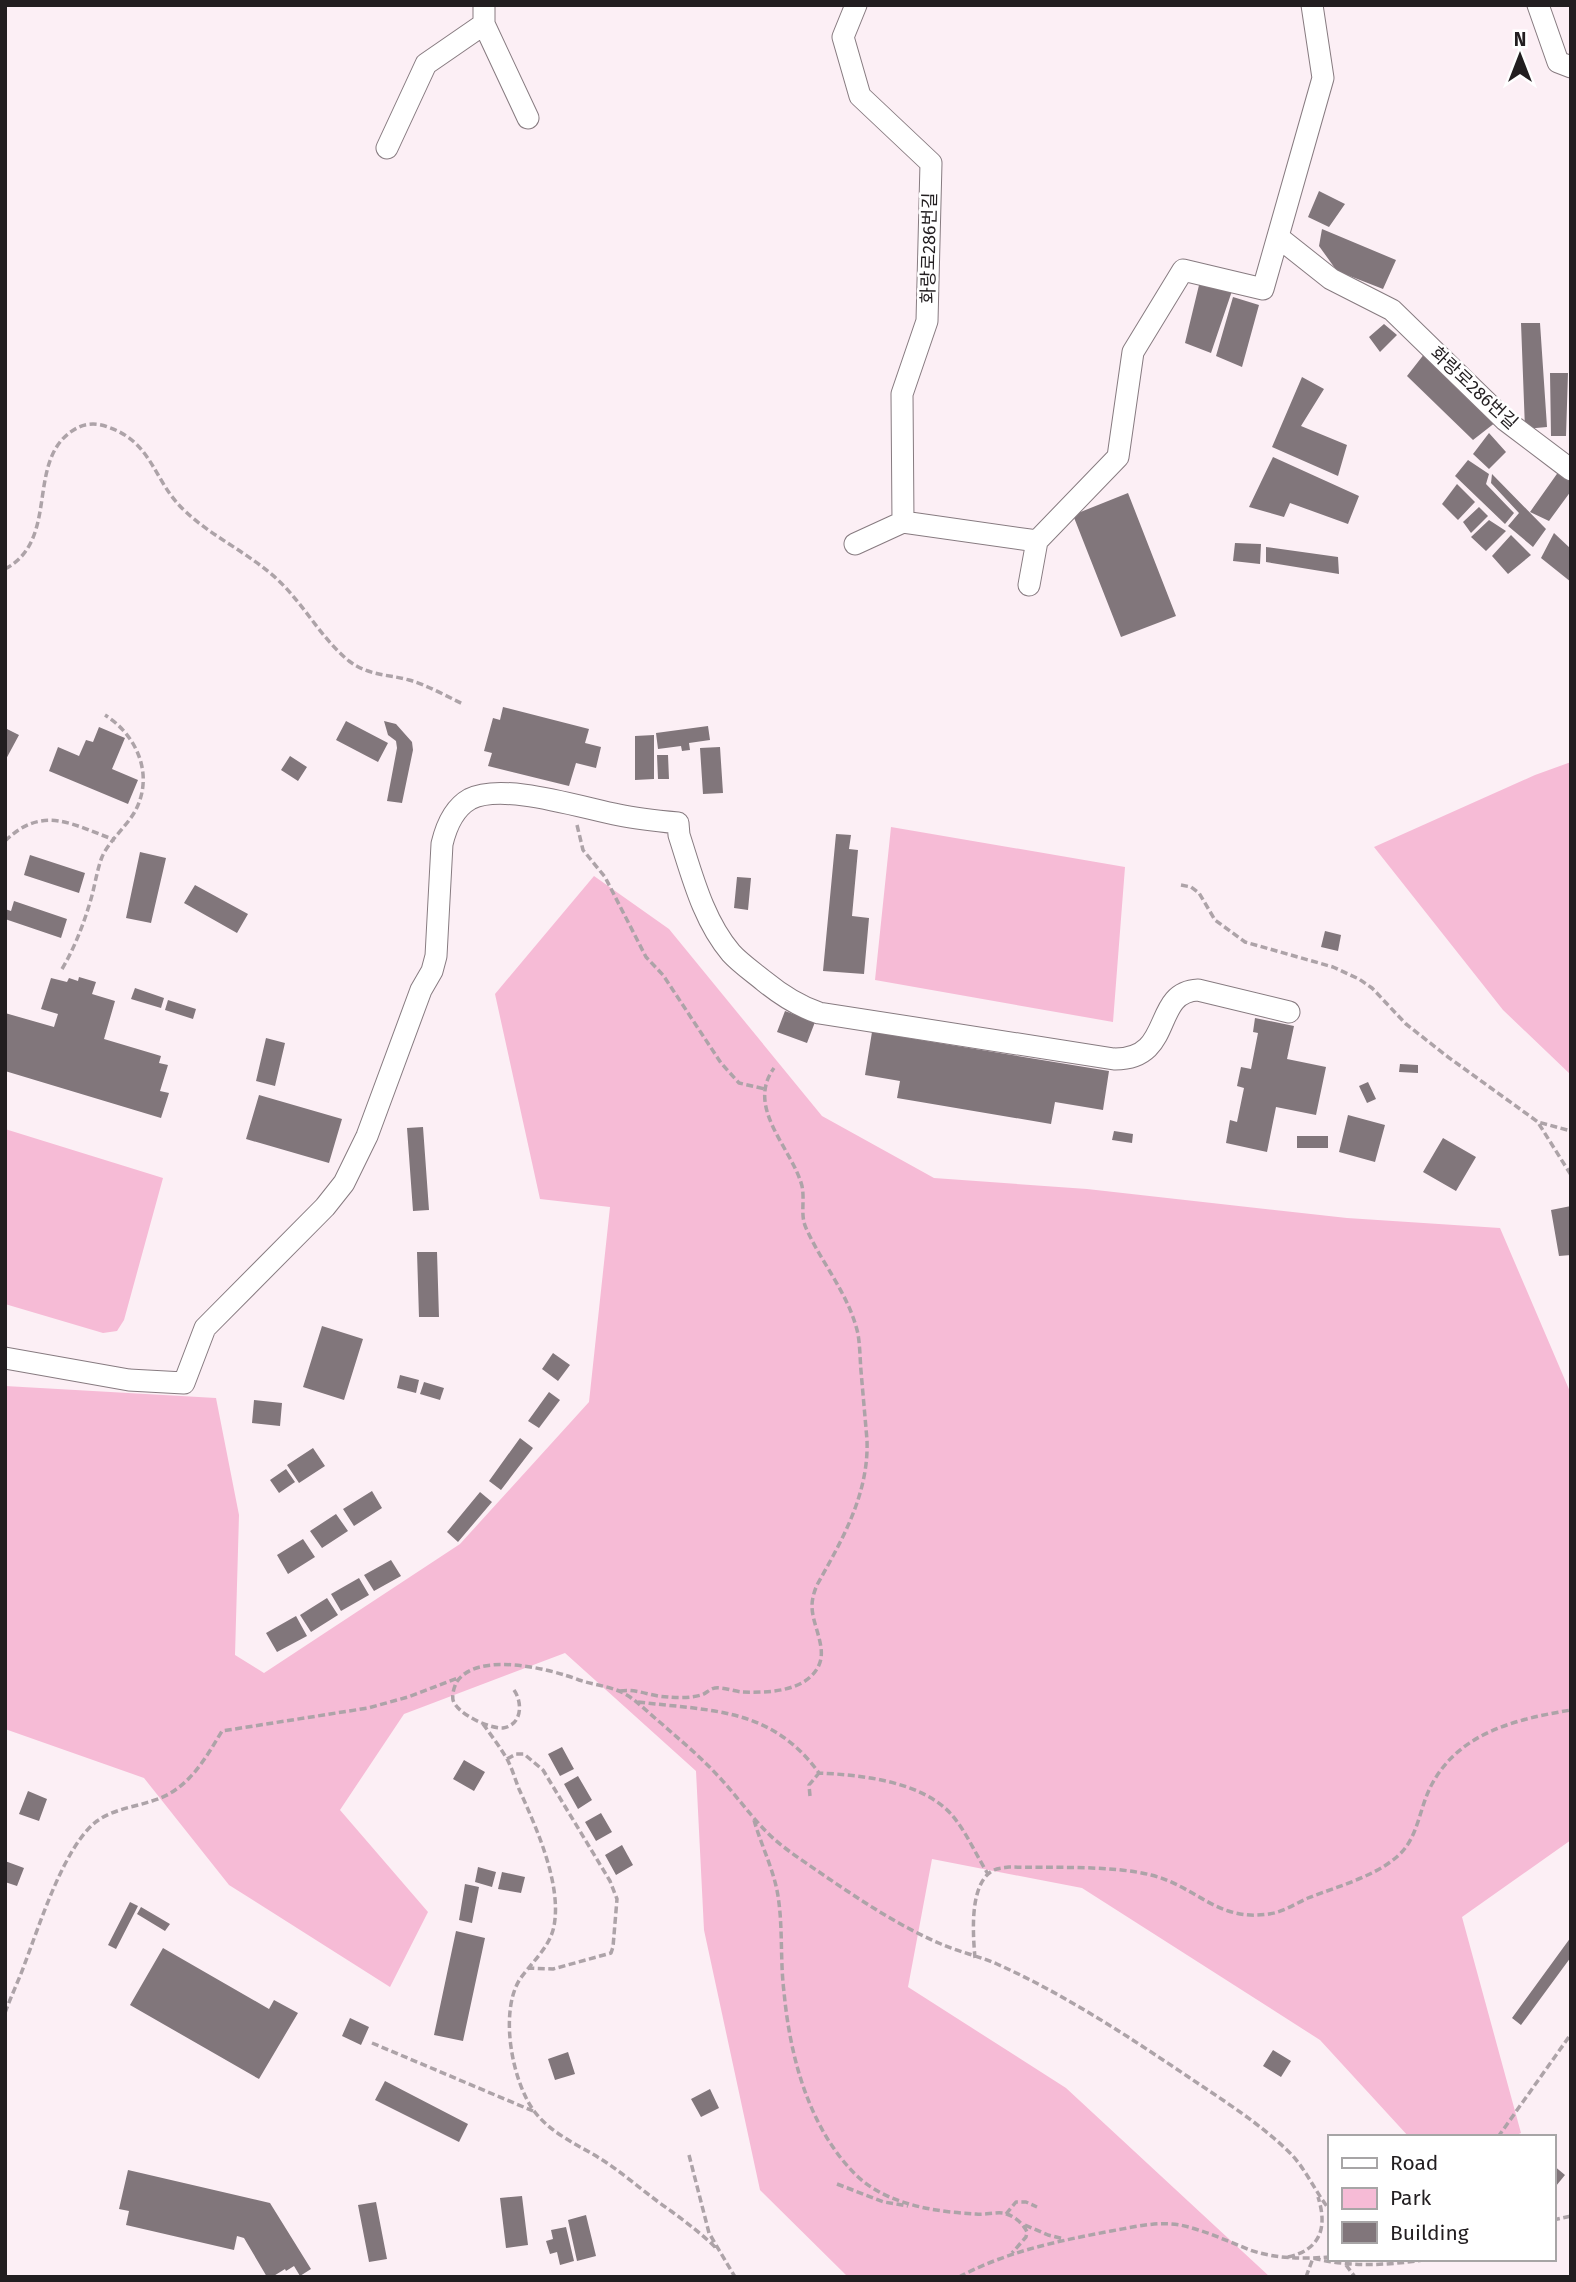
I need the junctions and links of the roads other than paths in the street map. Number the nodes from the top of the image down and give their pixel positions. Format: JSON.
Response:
{"nodes":[{"id":1,"x":856,"y":5,"type":"edge"},
{"id":2,"x":1312,"y":5,"type":"edge"},
{"id":3,"x":1538,"y":5,"type":"edge"},
{"id":4,"x":484,"y":14,"type":"edge"},
{"id":5,"x":1571,"y":67,"type":"edge"},
{"id":6,"x":528,"y":118,"type":"dead end"},
{"id":7,"x":387,"y":148,"type":"dead end"},
{"id":8,"x":1278,"y":237,"type":"junction"},
{"id":9,"x":1570,"y":467,"type":"edge"},
{"id":10,"x":903,"y":522,"type":"junction"},
{"id":11,"x":1037,"y":541,"type":"junction"},
{"id":12,"x":855,"y":544,"type":"dead end"},
{"id":13,"x":1029,"y":585,"type":"dead end"},
{"id":14,"x":1289,"y":1012,"type":"dead end"},
{"id":15,"x":5,"y":1358,"type":"edge"}],
"edges":[{"from":1,"to":10,"type":"street","name":"화랑로286번길"},
{"from":2,"to":8,"type":"street"},
{"from":3,"to":5,"type":"street"},
{"from":4,"to":6,"type":"street"},
{"from":4,"to":7,"type":"street"},
{"from":8,"to":9,"type":"street","name":"화랑로286번길"},
{"from":8,"to":11,"type":"street"},
{"from":10,"to":11,"type":"street"},
{"from":10,"to":12,"type":"street"},
{"from":11,"to":13,"type":"street"},
{"from":14,"to":15,"type":"street"}]}
